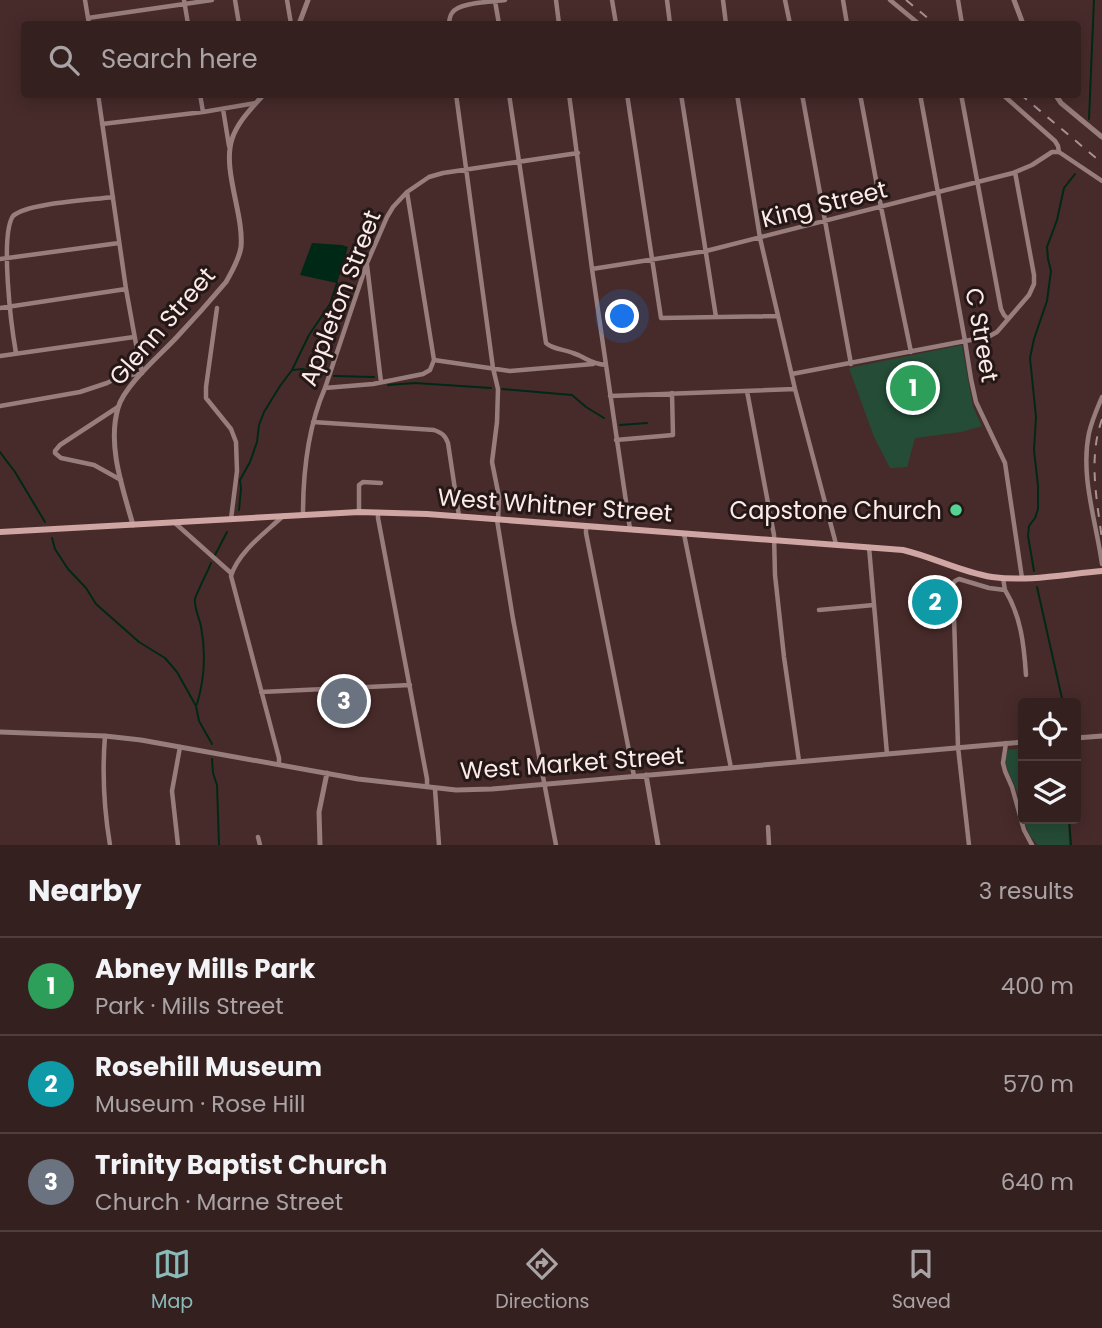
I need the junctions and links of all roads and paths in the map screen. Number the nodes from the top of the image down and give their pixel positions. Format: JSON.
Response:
{"nodes":[{"id":1,"x":85,"y":0,"type":"edge"},
{"id":2,"x":212,"y":0,"type":"edge"},
{"id":3,"x":235,"y":0,"type":"edge"},
{"id":4,"x":286,"y":0,"type":"edge"},
{"id":5,"x":308,"y":0,"type":"edge"},
{"id":6,"x":505,"y":0,"type":"edge"},
{"id":7,"x":556,"y":0,"type":"edge"},
{"id":8,"x":612,"y":0,"type":"edge"},
{"id":9,"x":667,"y":0,"type":"edge"},
{"id":10,"x":723,"y":0,"type":"edge"},
{"id":11,"x":785,"y":0,"type":"edge"},
{"id":12,"x":843,"y":0,"type":"edge"},
{"id":13,"x":890,"y":0,"type":"edge"},
{"id":14,"x":958,"y":0,"type":"edge"},
{"id":15,"x":1014,"y":0,"type":"edge"},
{"id":16,"x":495,"y":1,"type":"edge"},
{"id":17,"x":185,"y":2,"type":"edge"},
{"id":18,"x":908,"y":15,"type":"junction"},
{"id":19,"x":88,"y":21,"type":"edge"},
{"id":20,"x":188,"y":21,"type":"edge"},
{"id":21,"x":238,"y":21,"type":"edge"},
{"id":22,"x":290,"y":21,"type":"edge"},
{"id":23,"x":300,"y":21,"type":"edge"},
{"id":24,"x":450,"y":21,"type":"edge"},
{"id":25,"x":498,"y":21,"type":"edge"},
{"id":26,"x":559,"y":21,"type":"edge"},
{"id":27,"x":616,"y":21,"type":"edge"},
{"id":28,"x":670,"y":21,"type":"edge"},
{"id":29,"x":726,"y":21,"type":"edge"},
{"id":30,"x":789,"y":21,"type":"edge"},
{"id":31,"x":846,"y":21,"type":"edge"},
{"id":32,"x":907,"y":21,"type":"edge"},
{"id":33,"x":915,"y":21,"type":"edge"},
{"id":34,"x":962,"y":21,"type":"edge"},
{"id":35,"x":1022,"y":21,"type":"edge"},
{"id":36,"x":99,"y":98,"type":"edge"},
{"id":37,"x":201,"y":98,"type":"edge"},
{"id":38,"x":252,"y":98,"type":"edge"},
{"id":39,"x":260,"y":98,"type":"edge"},
{"id":40,"x":457,"y":98,"type":"edge"},
{"id":41,"x":510,"y":98,"type":"edge"},
{"id":42,"x":570,"y":98,"type":"edge"},
{"id":43,"x":627,"y":98,"type":"edge"},
{"id":44,"x":682,"y":98,"type":"edge"},
{"id":45,"x":738,"y":98,"type":"edge"},
{"id":46,"x":803,"y":98,"type":"edge"},
{"id":47,"x":861,"y":98,"type":"edge"},
{"id":48,"x":921,"y":98,"type":"edge"},
{"id":49,"x":962,"y":98,"type":"edge"},
{"id":50,"x":1007,"y":98,"type":"edge"},
{"id":51,"x":1058,"y":98,"type":"edge"},
{"id":52,"x":254,"y":103,"type":"junction"},
{"id":53,"x":223,"y":109,"type":"junction"},
{"id":54,"x":203,"y":112,"type":"junction"},
{"id":55,"x":102,"y":124,"type":"junction"},
{"id":56,"x":1102,"y":137,"type":"edge"},
{"id":57,"x":230,"y":150,"type":"junction"},
{"id":58,"x":1059,"y":152,"type":"junction"},
{"id":59,"x":578,"y":153,"type":"junction"},
{"id":60,"x":519,"y":162,"type":"junction"},
{"id":61,"x":466,"y":169,"type":"junction"},
{"id":62,"x":1015,"y":172,"type":"junction"},
{"id":63,"x":1102,"y":181,"type":"edge"},
{"id":64,"x":978,"y":183,"type":"junction"},
{"id":65,"x":407,"y":192,"type":"junction"},
{"id":66,"x":938,"y":193,"type":"junction"},
{"id":67,"x":113,"y":197,"type":"junction"},
{"id":68,"x":880,"y":208,"type":"junction"},
{"id":69,"x":825,"y":221,"type":"junction"},
{"id":70,"x":760,"y":238,"type":"junction"},
{"id":71,"x":119,"y":243,"type":"junction"},
{"id":72,"x":706,"y":251,"type":"junction"},
{"id":73,"x":1,"y":259,"type":"edge"},
{"id":74,"x":652,"y":261,"type":"junction"},
{"id":75,"x":367,"y":263,"type":"junction"},
{"id":76,"x":592,"y":269,"type":"junction"},
{"id":77,"x":126,"y":289,"type":"junction"},
{"id":78,"x":9,"y":307,"type":"junction"},
{"id":79,"x":217,"y":308,"type":"dead end"},
{"id":80,"x":0,"y":309,"type":"edge"},
{"id":81,"x":778,"y":316,"type":"junction"},
{"id":82,"x":716,"y":317,"type":"junction"},
{"id":83,"x":1008,"y":319,"type":"junction"},
{"id":84,"x":134,"y":337,"type":"junction"},
{"id":85,"x":965,"y":341,"type":"junction"},
{"id":86,"x":911,"y":352,"type":"junction"},
{"id":87,"x":16,"y":354,"type":"junction"},
{"id":88,"x":0,"y":356,"type":"edge"},
{"id":89,"x":434,"y":360,"type":"junction"},
{"id":90,"x":593,"y":364,"type":"junction"},
{"id":91,"x":851,"y":364,"type":"junction"},
{"id":92,"x":606,"y":365,"type":"junction"},
{"id":93,"x":493,"y":368,"type":"junction"},
{"id":94,"x":142,"y":373,"type":"junction"},
{"id":95,"x":792,"y":374,"type":"junction"},
{"id":96,"x":381,"y":382,"type":"junction"},
{"id":97,"x":325,"y":388,"type":"junction"},
{"id":98,"x":795,"y":389,"type":"junction"},
{"id":99,"x":747,"y":391,"type":"junction"},
{"id":100,"x":671,"y":393,"type":"junction"},
{"id":101,"x":610,"y":396,"type":"junction"},
{"id":102,"x":1102,"y":397,"type":"edge"},
{"id":103,"x":0,"y":406,"type":"edge"},
{"id":104,"x":118,"y":407,"type":"junction"},
{"id":105,"x":313,"y":422,"type":"junction"},
{"id":106,"x":616,"y":440,"type":"junction"},
{"id":107,"x":122,"y":481,"type":"junction"},
{"id":108,"x":381,"y":483,"type":"dead end"},
{"id":109,"x":359,"y":512,"type":"junction"},
{"id":110,"x":378,"y":512,"type":"junction"},
{"id":111,"x":303,"y":514,"type":"junction"},
{"id":112,"x":284,"y":515,"type":"junction"},
{"id":113,"x":459,"y":517,"type":"junction"},
{"id":114,"x":231,"y":519,"type":"junction"},
{"id":115,"x":497,"y":520,"type":"junction"},
{"id":116,"x":175,"y":523,"type":"junction"},
{"id":117,"x":133,"y":525,"type":"junction"},
{"id":118,"x":586,"y":526,"type":"junction"},
{"id":119,"x":630,"y":529,"type":"junction"},
{"id":120,"x":0,"y":532,"type":"edge"},
{"id":121,"x":684,"y":534,"type":"junction"},
{"id":122,"x":774,"y":540,"type":"junction"},
{"id":123,"x":836,"y":544,"type":"junction"},
{"id":124,"x":869,"y":547,"type":"junction"},
{"id":125,"x":1102,"y":564,"type":"edge"},
{"id":126,"x":1102,"y":570,"type":"edge"},
{"id":127,"x":232,"y":574,"type":"junction"},
{"id":128,"x":1003,"y":577,"type":"junction"},
{"id":129,"x":1022,"y":578,"type":"junction"},
{"id":130,"x":1005,"y":590,"type":"junction"},
{"id":131,"x":874,"y":605,"type":"junction"},
{"id":132,"x":819,"y":610,"type":"dead end"},
{"id":133,"x":1026,"y":675,"type":"dead end"},
{"id":134,"x":410,"y":685,"type":"junction"},
{"id":135,"x":261,"y":692,"type":"junction"},
{"id":136,"x":0,"y":732,"type":"edge"},
{"id":137,"x":105,"y":736,"type":"junction"},
{"id":138,"x":1102,"y":736,"type":"edge"},
{"id":139,"x":1081,"y":738,"type":"edge"},
{"id":140,"x":1018,"y":742,"type":"edge"},
{"id":141,"x":1006,"y":743,"type":"junction"},
{"id":142,"x":180,"y":746,"type":"junction"},
{"id":143,"x":958,"y":747,"type":"junction"},
{"id":144,"x":887,"y":754,"type":"junction"},
{"id":145,"x":799,"y":761,"type":"junction"},
{"id":146,"x":279,"y":764,"type":"junction"},
{"id":147,"x":731,"y":768,"type":"junction"},
{"id":148,"x":327,"y":773,"type":"junction"},
{"id":149,"x":646,"y":775,"type":"junction"},
{"id":150,"x":634,"y":776,"type":"junction"},
{"id":151,"x":545,"y":784,"type":"junction"},
{"id":152,"x":427,"y":788,"type":"junction"},
{"id":153,"x":435,"y":789,"type":"junction"},
{"id":154,"x":768,"y":827,"type":"dead end"},
{"id":155,"x":258,"y":837,"type":"dead end"},
{"id":156,"x":110,"y":845,"type":"edge"},
{"id":157,"x":178,"y":845,"type":"edge"},
{"id":158,"x":260,"y":845,"type":"edge"},
{"id":159,"x":320,"y":845,"type":"edge"},
{"id":160,"x":439,"y":845,"type":"edge"},
{"id":161,"x":556,"y":845,"type":"edge"},
{"id":162,"x":658,"y":845,"type":"edge"},
{"id":163,"x":769,"y":845,"type":"edge"},
{"id":164,"x":968,"y":845,"type":"edge"},
{"id":165,"x":1032,"y":845,"type":"edge"}],
"edges":[{"from":1,"to":19,"type":"street"},
{"from":2,"to":17,"type":"street"},
{"from":3,"to":21,"type":"street"},
{"from":4,"to":22,"type":"street"},
{"from":5,"to":23,"type":"street"},
{"from":6,"to":16,"type":"street"},
{"from":7,"to":26,"type":"street"},
{"from":8,"to":27,"type":"street"},
{"from":9,"to":28,"type":"street"},
{"from":10,"to":29,"type":"street"},
{"from":11,"to":30,"type":"street"},
{"from":12,"to":31,"type":"street"},
{"from":13,"to":18,"type":"street"},
{"from":14,"to":34,"type":"street"},
{"from":15,"to":35,"type":"street"},
{"from":16,"to":24,"type":"street"},
{"from":16,"to":25,"type":"street"},
{"from":17,"to":19,"type":"street"},
{"from":17,"to":20,"type":"street"},
{"from":18,"to":32,"type":"street"},
{"from":18,"to":33,"type":"street"},
{"from":36,"to":55,"type":"street"},
{"from":37,"to":54,"type":"street"},
{"from":38,"to":52,"type":"street"},
{"from":39,"to":52,"type":"street","name":"Glenn Street"},
{"from":40,"to":61,"type":"street"},
{"from":41,"to":60,"type":"street"},
{"from":42,"to":59,"type":"street"},
{"from":43,"to":74,"type":"street"},
{"from":44,"to":72,"type":"street"},
{"from":45,"to":70,"type":"street"},
{"from":46,"to":69,"type":"street"},
{"from":47,"to":68,"type":"street"},
{"from":48,"to":66,"type":"street","name":"C Street"},
{"from":49,"to":64,"type":"street"},
{"from":50,"to":58,"type":"street"},
{"from":51,"to":56,"type":"street"},
{"from":52,"to":53,"type":"street"},
{"from":52,"to":57,"type":"street","name":"Glenn Street"},
{"from":53,"to":54,"type":"street"},
{"from":53,"to":57,"type":"street","name":"Glenn Street"},
{"from":54,"to":55,"type":"street"},
{"from":55,"to":67,"type":"street"},
{"from":57,"to":94,"type":"street","name":"Glenn Street"},
{"from":58,"to":62,"type":"street","name":"King Street"},
{"from":58,"to":63,"type":"street"},
{"from":59,"to":60,"type":"street","name":"Appleton Street"},
{"from":59,"to":76,"type":"street"},
{"from":60,"to":61,"type":"street","name":"Appleton Street"},
{"from":60,"to":90,"type":"street"},
{"from":61,"to":65,"type":"street","name":"Appleton Street"},
{"from":61,"to":93,"type":"street"},
{"from":62,"to":64,"type":"street","name":"King Street"},
{"from":62,"to":83,"type":"street"},
{"from":64,"to":66,"type":"street","name":"King Street"},
{"from":64,"to":83,"type":"street"},
{"from":65,"to":75,"type":"street","name":"Appleton Street"},
{"from":65,"to":89,"type":"street"},
{"from":66,"to":68,"type":"street","name":"King Street"},
{"from":66,"to":85,"type":"street","name":"C Street"},
{"from":67,"to":71,"type":"street"},
{"from":67,"to":73,"type":"street"},
{"from":68,"to":69,"type":"street","name":"King Street"},
{"from":68,"to":86,"type":"street"},
{"from":69,"to":70,"type":"street","name":"King Street"},
{"from":69,"to":91,"type":"street"},
{"from":70,"to":72,"type":"street","name":"King Street"},
{"from":70,"to":81,"type":"street"},
{"from":71,"to":73,"type":"street"},
{"from":71,"to":77,"type":"street"},
{"from":72,"to":74,"type":"street","name":"King Street"},
{"from":72,"to":82,"type":"street"},
{"from":73,"to":78,"type":"street"},
{"from":74,"to":76,"type":"street","name":"King Street"},
{"from":74,"to":82,"type":"street"},
{"from":75,"to":96,"type":"street"},
{"from":75,"to":97,"type":"street","name":"Appleton Street"},
{"from":76,"to":92,"type":"street"},
{"from":77,"to":78,"type":"street"},
{"from":77,"to":84,"type":"street"},
{"from":78,"to":80,"type":"street"},
{"from":78,"to":87,"type":"street"},
{"from":79,"to":114,"type":"street"},
{"from":81,"to":82,"type":"street"},
{"from":81,"to":95,"type":"street"},
{"from":83,"to":85,"type":"street"},
{"from":84,"to":87,"type":"street"},
{"from":84,"to":94,"type":"street"},
{"from":85,"to":86,"type":"street"},
{"from":85,"to":129,"type":"street","name":"C Street"},
{"from":86,"to":91,"type":"street"},
{"from":87,"to":88,"type":"street"},
{"from":89,"to":93,"type":"street"},
{"from":89,"to":96,"type":"street"},
{"from":90,"to":92,"type":"street"},
{"from":90,"to":93,"type":"street"},
{"from":91,"to":95,"type":"street"},
{"from":92,"to":101,"type":"street"},
{"from":93,"to":115,"type":"street"},
{"from":94,"to":103,"type":"street"},
{"from":94,"to":104,"type":"street","name":"Glenn Street"},
{"from":95,"to":98,"type":"street"},
{"from":96,"to":97,"type":"street"},
{"from":97,"to":105,"type":"street","name":"Appleton Street"},
{"from":98,"to":99,"type":"street"},
{"from":98,"to":123,"type":"street"},
{"from":99,"to":100,"type":"street"},
{"from":99,"to":122,"type":"street"},
{"from":100,"to":101,"type":"street"},
{"from":100,"to":106,"type":"street"},
{"from":101,"to":106,"type":"street"},
{"from":102,"to":125,"type":"street"},
{"from":104,"to":107,"type":"street","name":"Glenn Street"},
{"from":104,"to":107,"type":"street"},
{"from":105,"to":111,"type":"street","name":"Appleton Street"},
{"from":105,"to":113,"type":"street"},
{"from":106,"to":119,"type":"street"},
{"from":107,"to":117,"type":"street","name":"Glenn Street"},
{"from":108,"to":109,"type":"street"},
{"from":109,"to":110,"type":"main road","name":"West Whitner Street"},
{"from":109,"to":111,"type":"main road","name":"West Whitner Street"},
{"from":110,"to":113,"type":"main road","name":"West Whitner Street"},
{"from":110,"to":134,"type":"street"},
{"from":111,"to":112,"type":"main road","name":"West Whitner Street"},
{"from":112,"to":114,"type":"main road","name":"West Whitner Street"},
{"from":112,"to":127,"type":"street"},
{"from":113,"to":115,"type":"main road","name":"West Whitner Street"},
{"from":114,"to":116,"type":"main road","name":"West Whitner Street"},
{"from":115,"to":118,"type":"main road","name":"West Whitner Street"},
{"from":115,"to":151,"type":"street"},
{"from":116,"to":117,"type":"main road","name":"West Whitner Street"},
{"from":116,"to":127,"type":"street"},
{"from":117,"to":120,"type":"main road","name":"West Whitner Street"},
{"from":118,"to":119,"type":"main road","name":"West Whitner Street"},
{"from":118,"to":150,"type":"street"},
{"from":119,"to":121,"type":"main road","name":"West Whitner Street"},
{"from":121,"to":122,"type":"main road","name":"West Whitner Street"},
{"from":121,"to":147,"type":"street"},
{"from":122,"to":123,"type":"main road","name":"West Whitner Street"},
{"from":122,"to":145,"type":"street"},
{"from":123,"to":124,"type":"main road","name":"West Whitner Street"},
{"from":124,"to":128,"type":"main road","name":"West Whitner Street"},
{"from":124,"to":131,"type":"street"},
{"from":126,"to":129,"type":"main road","name":"West Whitner Street"},
{"from":127,"to":135,"type":"street"},
{"from":128,"to":129,"type":"main road","name":"West Whitner Street"},
{"from":128,"to":130,"type":"street"},
{"from":130,"to":133,"type":"street"},
{"from":130,"to":143,"type":"street"},
{"from":131,"to":132,"type":"street"},
{"from":131,"to":144,"type":"street"},
{"from":134,"to":135,"type":"street"},
{"from":134,"to":152,"type":"street"},
{"from":135,"to":146,"type":"street"},
{"from":136,"to":137,"type":"street","name":"West Market Street"},
{"from":137,"to":142,"type":"street","name":"West Market Street"},
{"from":137,"to":156,"type":"street"},
{"from":138,"to":139,"type":"street"},
{"from":140,"to":141,"type":"street","name":"West Market Street"},
{"from":141,"to":143,"type":"street","name":"West Market Street"},
{"from":141,"to":165,"type":"street"},
{"from":142,"to":146,"type":"street","name":"West Market Street"},
{"from":142,"to":157,"type":"street"},
{"from":143,"to":144,"type":"street","name":"West Market Street"},
{"from":143,"to":164,"type":"street"},
{"from":144,"to":145,"type":"street","name":"West Market Street"},
{"from":145,"to":147,"type":"street","name":"West Market Street"},
{"from":146,"to":148,"type":"street","name":"West Market Street"},
{"from":147,"to":149,"type":"street","name":"West Market Street"},
{"from":148,"to":152,"type":"street","name":"West Market Street"},
{"from":148,"to":159,"type":"street"},
{"from":149,"to":150,"type":"street","name":"West Market Street"},
{"from":149,"to":162,"type":"street"},
{"from":150,"to":151,"type":"street","name":"West Market Street"},
{"from":151,"to":153,"type":"street","name":"West Market Street"},
{"from":151,"to":161,"type":"street"},
{"from":152,"to":153,"type":"street","name":"West Market Street"},
{"from":153,"to":160,"type":"street"},
{"from":154,"to":163,"type":"street"},
{"from":155,"to":158,"type":"street"}]}
